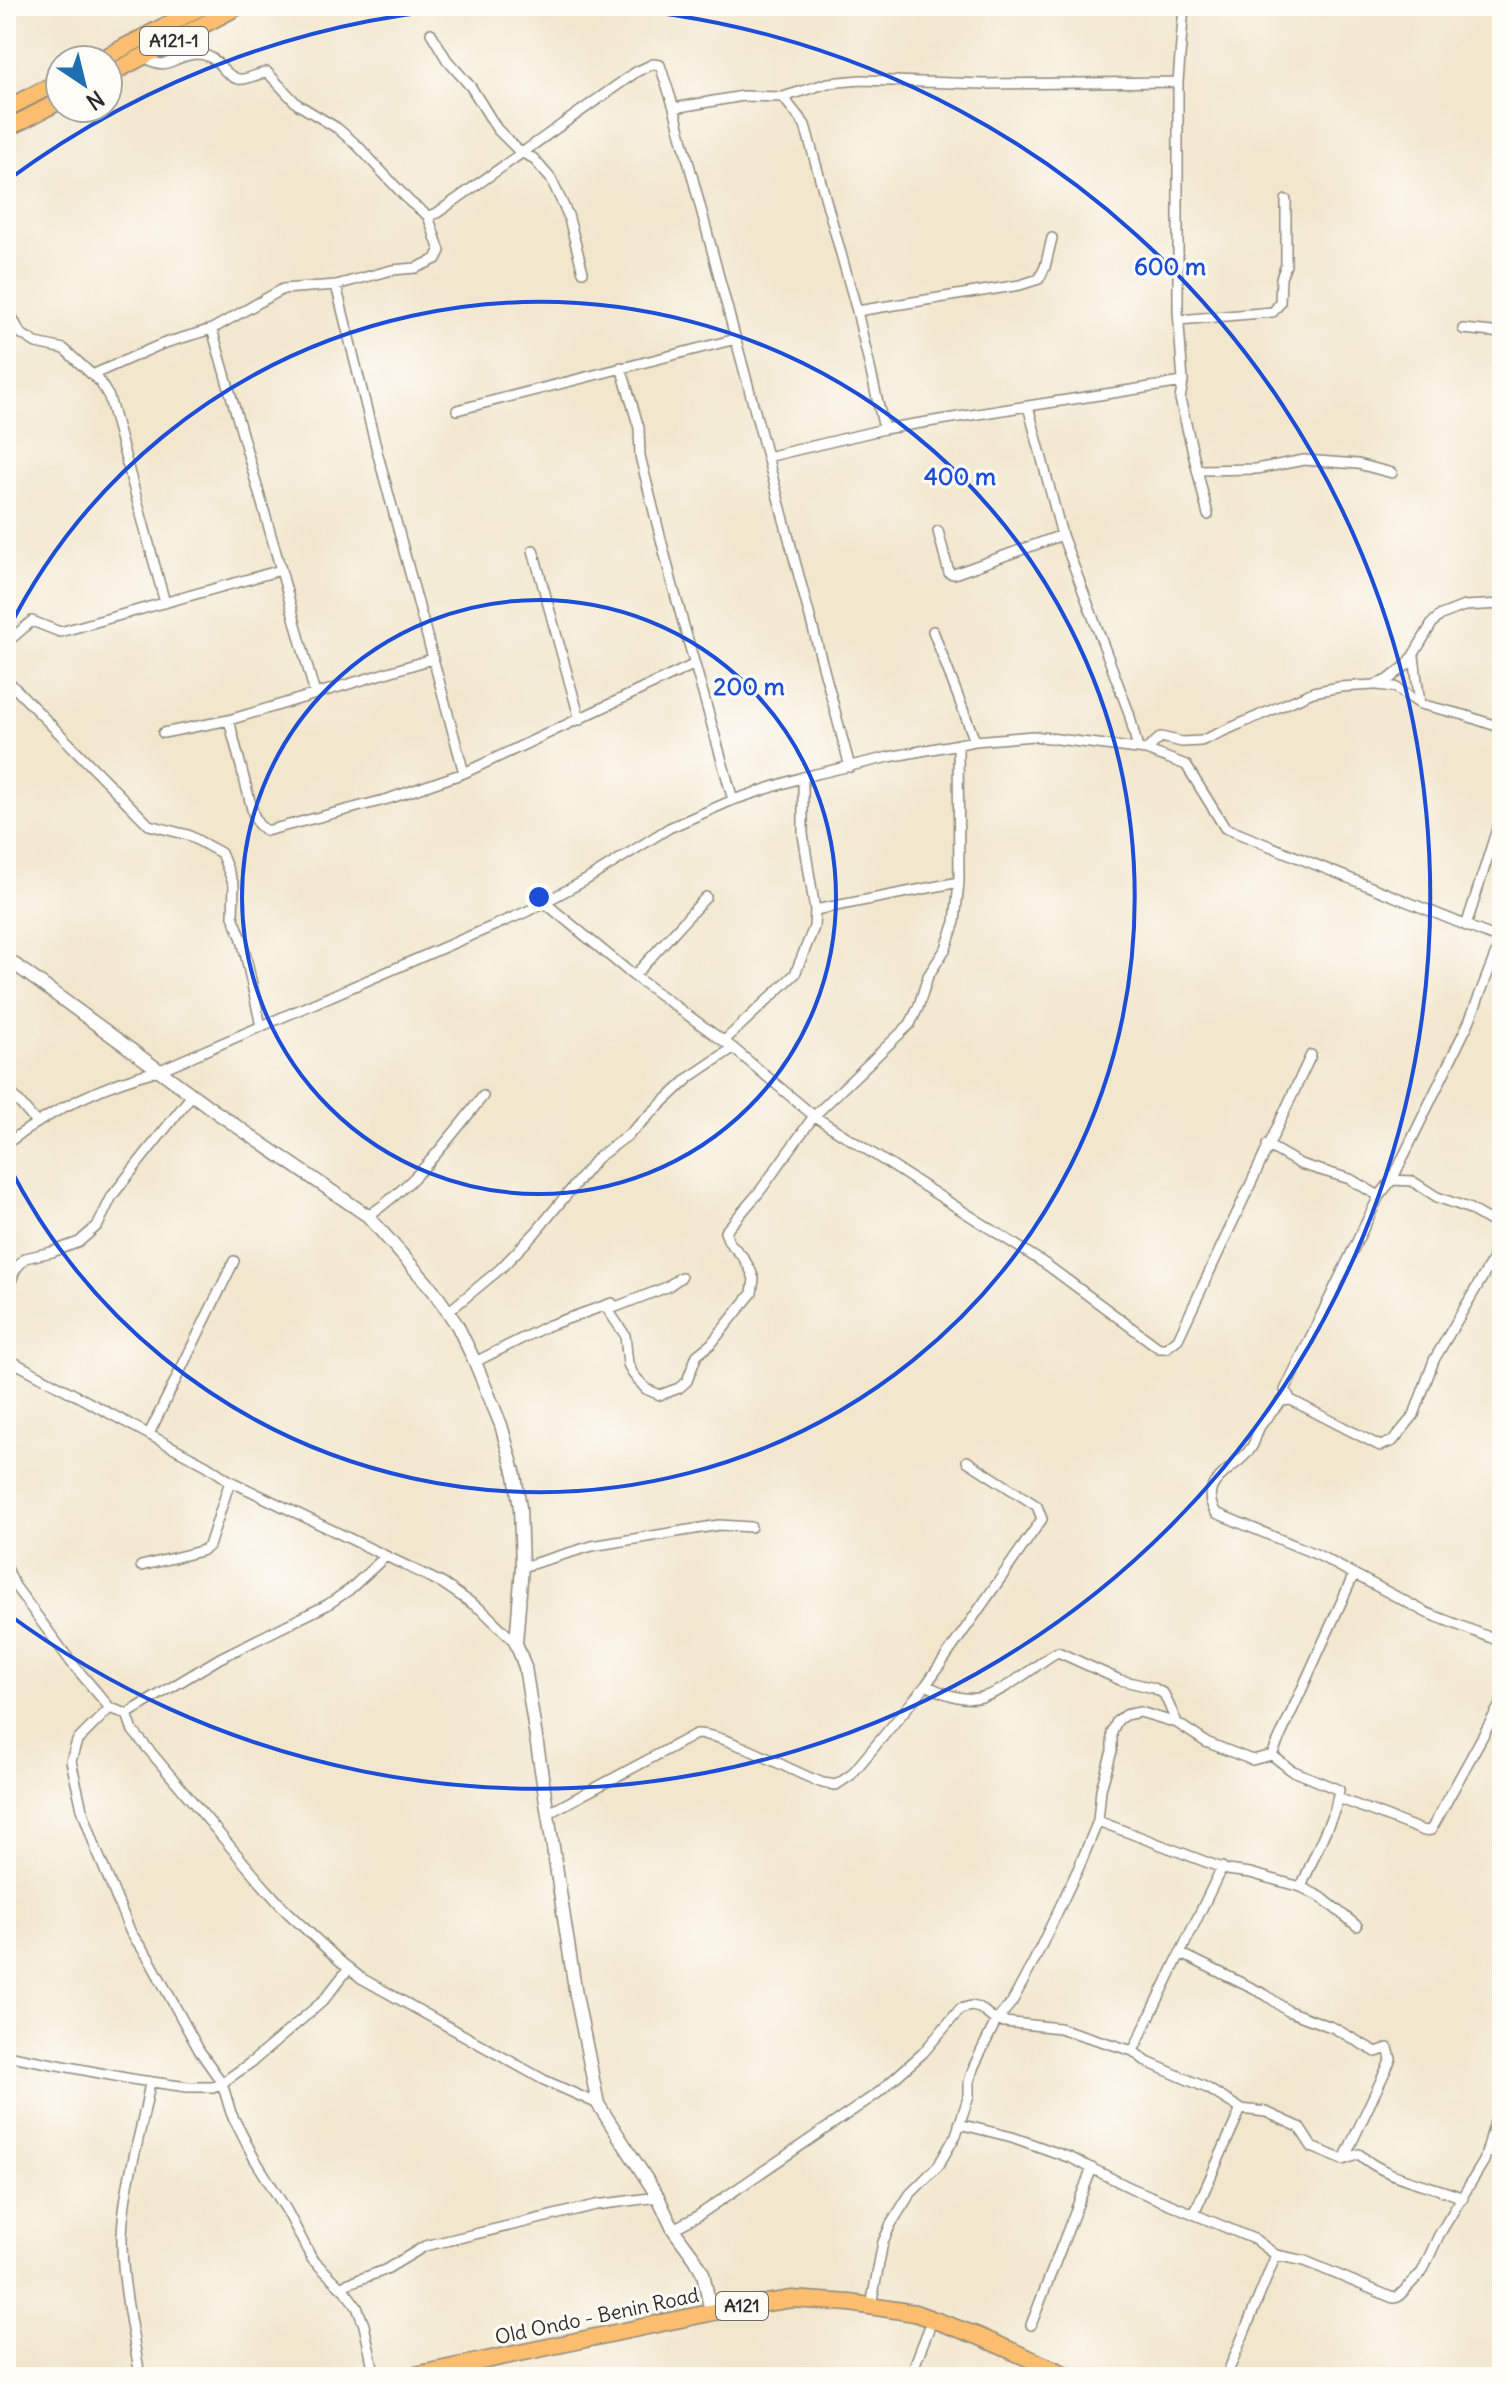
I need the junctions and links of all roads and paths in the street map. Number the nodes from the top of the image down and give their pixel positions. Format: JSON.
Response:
{"nodes":[{"id":1,"x":203,"y":6,"type":"edge"},
{"id":2,"x":239,"y":6,"type":"edge"},
{"id":3,"x":1184,"y":6,"type":"edge"},
{"id":4,"x":431,"y":33,"type":"dead end"},
{"id":5,"x":124,"y":47,"type":"edge"},
{"id":6,"x":144,"y":56,"type":"junction"},
{"id":7,"x":124,"y":67,"type":"edge"},
{"id":8,"x":1178,"y":82,"type":"junction"},
{"id":9,"x":44,"y":89,"type":"edge"},
{"id":10,"x":783,"y":97,"type":"junction"},
{"id":11,"x":674,"y":108,"type":"junction"},
{"id":12,"x":6,"y":109,"type":"edge"},
{"id":13,"x":44,"y":109,"type":"edge"},
{"id":14,"x":6,"y":129,"type":"edge"},
{"id":15,"x":520,"y":152,"type":"junction"},
{"id":16,"x":1286,"y":200,"type":"dead end"},
{"id":17,"x":428,"y":216,"type":"junction"},
{"id":18,"x":1052,"y":238,"type":"dead end"},
{"id":19,"x":583,"y":272,"type":"dead end"},
{"id":20,"x":336,"y":285,"type":"junction"},
{"id":21,"x":6,"y":305,"type":"edge"},
{"id":22,"x":857,"y":311,"type":"junction"},
{"id":23,"x":1179,"y":320,"type":"junction"},
{"id":24,"x":212,"y":329,"type":"junction"},
{"id":25,"x":1463,"y":329,"type":"dead end"},
{"id":26,"x":1502,"y":333,"type":"edge"},
{"id":27,"x":736,"y":339,"type":"junction"},
{"id":28,"x":621,"y":367,"type":"junction"},
{"id":29,"x":92,"y":375,"type":"junction"},
{"id":30,"x":1183,"y":382,"type":"junction"},
{"id":31,"x":1028,"y":406,"type":"junction"},
{"id":32,"x":457,"y":410,"type":"dead end"},
{"id":33,"x":884,"y":429,"type":"junction"},
{"id":34,"x":767,"y":457,"type":"junction"},
{"id":35,"x":1199,"y":470,"type":"junction"},
{"id":36,"x":1392,"y":473,"type":"dead end"},
{"id":37,"x":1208,"y":515,"type":"dead end"},
{"id":38,"x":938,"y":531,"type":"dead end"},
{"id":39,"x":1062,"y":535,"type":"junction"},
{"id":40,"x":533,"y":550,"type":"dead end"},
{"id":41,"x":281,"y":570,"type":"junction"},
{"id":42,"x":165,"y":603,"type":"junction"},
{"id":43,"x":1502,"y":604,"type":"edge"},
{"id":44,"x":933,"y":631,"type":"dead end"},
{"id":45,"x":6,"y":643,"type":"edge"},
{"id":46,"x":1414,"y":655,"type":"junction"},
{"id":47,"x":432,"y":659,"type":"junction"},
{"id":48,"x":693,"y":665,"type":"junction"},
{"id":49,"x":6,"y":679,"type":"edge"},
{"id":50,"x":1374,"y":685,"type":"junction"},
{"id":51,"x":315,"y":694,"type":"junction"},
{"id":52,"x":1420,"y":704,"type":"junction"},
{"id":53,"x":229,"y":720,"type":"junction"},
{"id":54,"x":580,"y":720,"type":"junction"},
{"id":55,"x":1502,"y":728,"type":"edge"},
{"id":56,"x":163,"y":733,"type":"dead end"},
{"id":57,"x":975,"y":741,"type":"junction"},
{"id":58,"x":958,"y":744,"type":"junction"},
{"id":59,"x":1142,"y":750,"type":"junction"},
{"id":60,"x":850,"y":767,"type":"junction"},
{"id":61,"x":464,"y":773,"type":"junction"},
{"id":62,"x":803,"y":777,"type":"junction"},
{"id":63,"x":733,"y":800,"type":"junction"},
{"id":64,"x":1502,"y":813,"type":"edge"},
{"id":65,"x":959,"y":882,"type":"junction"},
{"id":66,"x":706,"y":897,"type":"dead end"},
{"id":67,"x":544,"y":902,"type":"junction"},
{"id":68,"x":815,"y":910,"type":"junction"},
{"id":69,"x":1466,"y":926,"type":"junction"},
{"id":70,"x":1502,"y":940,"type":"edge"},
{"id":71,"x":6,"y":958,"type":"edge"},
{"id":72,"x":634,"y":976,"type":"junction"},
{"id":73,"x":261,"y":1026,"type":"junction"},
{"id":74,"x":724,"y":1041,"type":"junction"},
{"id":75,"x":733,"y":1048,"type":"junction"},
{"id":76,"x":1311,"y":1055,"type":"dead end"},
{"id":77,"x":160,"y":1070,"type":"junction"},
{"id":78,"x":6,"y":1087,"type":"edge"},
{"id":79,"x":192,"y":1095,"type":"junction"},
{"id":80,"x":483,"y":1096,"type":"dead end"},
{"id":81,"x":814,"y":1116,"type":"junction"},
{"id":82,"x":36,"y":1122,"type":"junction"},
{"id":83,"x":6,"y":1144,"type":"edge"},
{"id":84,"x":1267,"y":1145,"type":"junction"},
{"id":85,"x":1392,"y":1180,"type":"junction"},
{"id":86,"x":1379,"y":1196,"type":"junction"},
{"id":87,"x":368,"y":1216,"type":"junction"},
{"id":88,"x":1500,"y":1228,"type":"edge"},
{"id":89,"x":234,"y":1261,"type":"dead end"},
{"id":90,"x":681,"y":1277,"type":"dead end"},
{"id":91,"x":6,"y":1295,"type":"edge"},
{"id":92,"x":608,"y":1310,"type":"junction"},
{"id":93,"x":448,"y":1312,"type":"junction"},
{"id":94,"x":6,"y":1358,"type":"edge"},
{"id":95,"x":475,"y":1362,"type":"junction"},
{"id":96,"x":1291,"y":1400,"type":"junction"},
{"id":97,"x":149,"y":1434,"type":"junction"},
{"id":98,"x":967,"y":1461,"type":"dead end"},
{"id":99,"x":230,"y":1481,"type":"junction"},
{"id":100,"x":751,"y":1527,"type":"dead end"},
{"id":101,"x":386,"y":1556,"type":"junction"},
{"id":102,"x":6,"y":1566,"type":"edge"},
{"id":103,"x":141,"y":1566,"type":"dead end"},
{"id":104,"x":522,"y":1567,"type":"junction"},
{"id":105,"x":1354,"y":1574,"type":"junction"},
{"id":106,"x":1502,"y":1642,"type":"edge"},
{"id":107,"x":516,"y":1643,"type":"junction"},
{"id":108,"x":926,"y":1685,"type":"junction"},
{"id":109,"x":1502,"y":1701,"type":"edge"},
{"id":110,"x":110,"y":1708,"type":"junction"},
{"id":111,"x":127,"y":1714,"type":"junction"},
{"id":112,"x":1177,"y":1723,"type":"junction"},
{"id":113,"x":1272,"y":1755,"type":"junction"},
{"id":114,"x":1338,"y":1798,"type":"junction"},
{"id":115,"x":549,"y":1813,"type":"junction"},
{"id":116,"x":1098,"y":1821,"type":"junction"},
{"id":117,"x":1222,"y":1867,"type":"junction"},
{"id":118,"x":1301,"y":1887,"type":"junction"},
{"id":119,"x":1357,"y":1926,"type":"dead end"},
{"id":120,"x":1180,"y":1953,"type":"junction"},
{"id":121,"x":349,"y":1968,"type":"junction"},
{"id":122,"x":996,"y":2021,"type":"junction"},
{"id":123,"x":1133,"y":2051,"type":"junction"},
{"id":124,"x":6,"y":2055,"type":"edge"},
{"id":125,"x":150,"y":2082,"type":"junction"},
{"id":126,"x":222,"y":2083,"type":"junction"},
{"id":127,"x":1502,"y":2096,"type":"edge"},
{"id":128,"x":598,"y":2104,"type":"junction"},
{"id":129,"x":1241,"y":2109,"type":"junction"},
{"id":130,"x":959,"y":2124,"type":"junction"},
{"id":131,"x":1343,"y":2160,"type":"junction"},
{"id":132,"x":1092,"y":2168,"type":"junction"},
{"id":133,"x":658,"y":2197,"type":"junction"},
{"id":134,"x":1463,"y":2198,"type":"junction"},
{"id":135,"x":1194,"y":2214,"type":"junction"},
{"id":136,"x":673,"y":2229,"type":"junction"},
{"id":137,"x":1276,"y":2255,"type":"junction"},
{"id":138,"x":341,"y":2286,"type":"junction"},
{"id":139,"x":871,"y":2306,"type":"junction"},
{"id":140,"x":711,"y":2312,"type":"junction"},
{"id":141,"x":933,"y":2318,"type":"junction"},
{"id":142,"x":1031,"y":2325,"type":"dead end"},
{"id":143,"x":140,"y":2377,"type":"edge"},
{"id":144,"x":375,"y":2377,"type":"edge"},
{"id":145,"x":406,"y":2377,"type":"edge"},
{"id":146,"x":910,"y":2377,"type":"edge"},
{"id":147,"x":1071,"y":2377,"type":"edge"},
{"id":148,"x":1226,"y":2377,"type":"edge"}],
"edges":[{"from":1,"to":5,"type":"main road","number":"A121-1"},
{"from":2,"to":6,"type":"main road","number":"A121-1"},
{"from":3,"to":8,"type":"street"},
{"from":4,"to":15,"type":"street"},
{"from":6,"to":7,"type":"main road","number":"A121-1"},
{"from":6,"to":17,"type":"street"},
{"from":8,"to":10,"type":"street"},
{"from":8,"to":23,"type":"street"},
{"from":9,"to":12,"type":"main road"},
{"from":10,"to":11,"type":"street"},
{"from":10,"to":22,"type":"street"},
{"from":11,"to":15,"type":"street"},
{"from":11,"to":27,"type":"street"},
{"from":13,"to":14,"type":"main road"},
{"from":15,"to":17,"type":"street"},
{"from":15,"to":19,"type":"street"},
{"from":16,"to":23,"type":"street"},
{"from":17,"to":20,"type":"street"},
{"from":18,"to":22,"type":"street"},
{"from":20,"to":24,"type":"street"},
{"from":20,"to":47,"type":"street"},
{"from":21,"to":29,"type":"street"},
{"from":22,"to":33,"type":"street"},
{"from":23,"to":30,"type":"street"},
{"from":24,"to":29,"type":"street"},
{"from":24,"to":41,"type":"street"},
{"from":25,"to":26,"type":"street"},
{"from":27,"to":28,"type":"street"},
{"from":27,"to":34,"type":"street"},
{"from":28,"to":32,"type":"street"},
{"from":28,"to":48,"type":"street"},
{"from":29,"to":42,"type":"street"},
{"from":30,"to":31,"type":"street"},
{"from":30,"to":35,"type":"street"},
{"from":31,"to":33,"type":"street"},
{"from":31,"to":39,"type":"street"},
{"from":33,"to":34,"type":"street"},
{"from":34,"to":60,"type":"street"},
{"from":35,"to":36,"type":"street"},
{"from":35,"to":37,"type":"street"},
{"from":38,"to":39,"type":"street"},
{"from":39,"to":59,"type":"street"},
{"from":40,"to":54,"type":"street"},
{"from":41,"to":42,"type":"street"},
{"from":41,"to":51,"type":"street"},
{"from":42,"to":45,"type":"street"},
{"from":43,"to":46,"type":"street"},
{"from":44,"to":57,"type":"street"},
{"from":46,"to":50,"type":"street"},
{"from":46,"to":52,"type":"street"},
{"from":47,"to":51,"type":"street"},
{"from":47,"to":61,"type":"street"},
{"from":48,"to":54,"type":"street"},
{"from":48,"to":63,"type":"street"},
{"from":49,"to":73,"type":"street"},
{"from":50,"to":52,"type":"street"},
{"from":50,"to":59,"type":"street"},
{"from":51,"to":53,"type":"street"},
{"from":52,"to":55,"type":"street"},
{"from":53,"to":56,"type":"street"},
{"from":53,"to":61,"type":"street"},
{"from":54,"to":61,"type":"street"},
{"from":57,"to":58,"type":"street"},
{"from":57,"to":59,"type":"street"},
{"from":58,"to":60,"type":"street"},
{"from":58,"to":65,"type":"street"},
{"from":59,"to":69,"type":"street"},
{"from":60,"to":62,"type":"street"},
{"from":62,"to":63,"type":"street"},
{"from":62,"to":68,"type":"street"},
{"from":63,"to":67,"type":"street"},
{"from":64,"to":69,"type":"street"},
{"from":65,"to":68,"type":"street"},
{"from":65,"to":81,"type":"street"},
{"from":66,"to":72,"type":"street"},
{"from":67,"to":72,"type":"street"},
{"from":67,"to":73,"type":"street"},
{"from":68,"to":74,"type":"street"},
{"from":69,"to":70,"type":"street"},
{"from":70,"to":85,"type":"street"},
{"from":71,"to":77,"type":"street"},
{"from":72,"to":74,"type":"street"},
{"from":73,"to":77,"type":"street"},
{"from":74,"to":75,"type":"street"},
{"from":75,"to":81,"type":"street"},
{"from":75,"to":93,"type":"street"},
{"from":76,"to":84,"type":"street"},
{"from":77,"to":79,"type":"street"},
{"from":77,"to":82,"type":"street"},
{"from":78,"to":82,"type":"street"},
{"from":79,"to":87,"type":"street"},
{"from":79,"to":91,"type":"street"},
{"from":80,"to":87,"type":"street"},
{"from":81,"to":84,"type":"street"},
{"from":81,"to":92,"type":"street"},
{"from":82,"to":83,"type":"street"},
{"from":84,"to":86,"type":"street"},
{"from":85,"to":86,"type":"street"},
{"from":85,"to":88,"type":"street"},
{"from":86,"to":96,"type":"street"},
{"from":87,"to":93,"type":"street"},
{"from":88,"to":96,"type":"street"},
{"from":89,"to":97,"type":"street"},
{"from":90,"to":92,"type":"street"},
{"from":92,"to":95,"type":"street"},
{"from":93,"to":95,"type":"street"},
{"from":94,"to":97,"type":"street"},
{"from":95,"to":104,"type":"street"},
{"from":96,"to":105,"type":"street"},
{"from":97,"to":99,"type":"street"},
{"from":98,"to":108,"type":"street"},
{"from":99,"to":101,"type":"street"},
{"from":99,"to":103,"type":"street"},
{"from":100,"to":104,"type":"street"},
{"from":101,"to":107,"type":"street"},
{"from":101,"to":111,"type":"street"},
{"from":102,"to":110,"type":"street"},
{"from":104,"to":107,"type":"street"},
{"from":105,"to":106,"type":"street"},
{"from":105,"to":113,"type":"street"},
{"from":107,"to":115,"type":"street"},
{"from":108,"to":112,"type":"street"},
{"from":108,"to":115,"type":"street"},
{"from":109,"to":114,"type":"street"},
{"from":110,"to":111,"type":"street"},
{"from":110,"to":126,"type":"street"},
{"from":111,"to":121,"type":"street"},
{"from":112,"to":113,"type":"street"},
{"from":112,"to":116,"type":"street"},
{"from":113,"to":114,"type":"street"},
{"from":114,"to":118,"type":"street"},
{"from":115,"to":128,"type":"street"},
{"from":116,"to":117,"type":"street"},
{"from":116,"to":122,"type":"street"},
{"from":117,"to":118,"type":"street"},
{"from":117,"to":120,"type":"street"},
{"from":118,"to":119,"type":"street"},
{"from":120,"to":123,"type":"street"},
{"from":120,"to":131,"type":"street"},
{"from":121,"to":126,"type":"street"},
{"from":121,"to":128,"type":"street"},
{"from":122,"to":123,"type":"street"},
{"from":122,"to":130,"type":"street"},
{"from":122,"to":136,"type":"street"},
{"from":123,"to":129,"type":"street"},
{"from":124,"to":125,"type":"street"},
{"from":125,"to":126,"type":"street"},
{"from":125,"to":143,"type":"street"},
{"from":126,"to":138,"type":"street"},
{"from":127,"to":134,"type":"street"},
{"from":128,"to":133,"type":"street"},
{"from":129,"to":131,"type":"street"},
{"from":129,"to":135,"type":"street"},
{"from":130,"to":132,"type":"street"},
{"from":130,"to":139,"type":"street"},
{"from":131,"to":134,"type":"street"},
{"from":132,"to":135,"type":"street"},
{"from":132,"to":142,"type":"street"},
{"from":133,"to":136,"type":"street"},
{"from":133,"to":138,"type":"street"},
{"from":134,"to":137,"type":"street"},
{"from":135,"to":137,"type":"street"},
{"from":136,"to":140,"type":"street"},
{"from":137,"to":148,"type":"street"},
{"from":138,"to":144,"type":"street"},
{"from":139,"to":140,"type":"main road","name":"Old Ondo - Benin Road","number":"A121"},
{"from":139,"to":141,"type":"main road","name":"Old Ondo - Benin Road","number":"A121"},
{"from":140,"to":145,"type":"main road","name":"Old Ondo - Benin Road","number":"A121"},
{"from":141,"to":146,"type":"street"},
{"from":141,"to":147,"type":"main road","name":"Old Ondo - Benin Road","number":"A121"}]}
